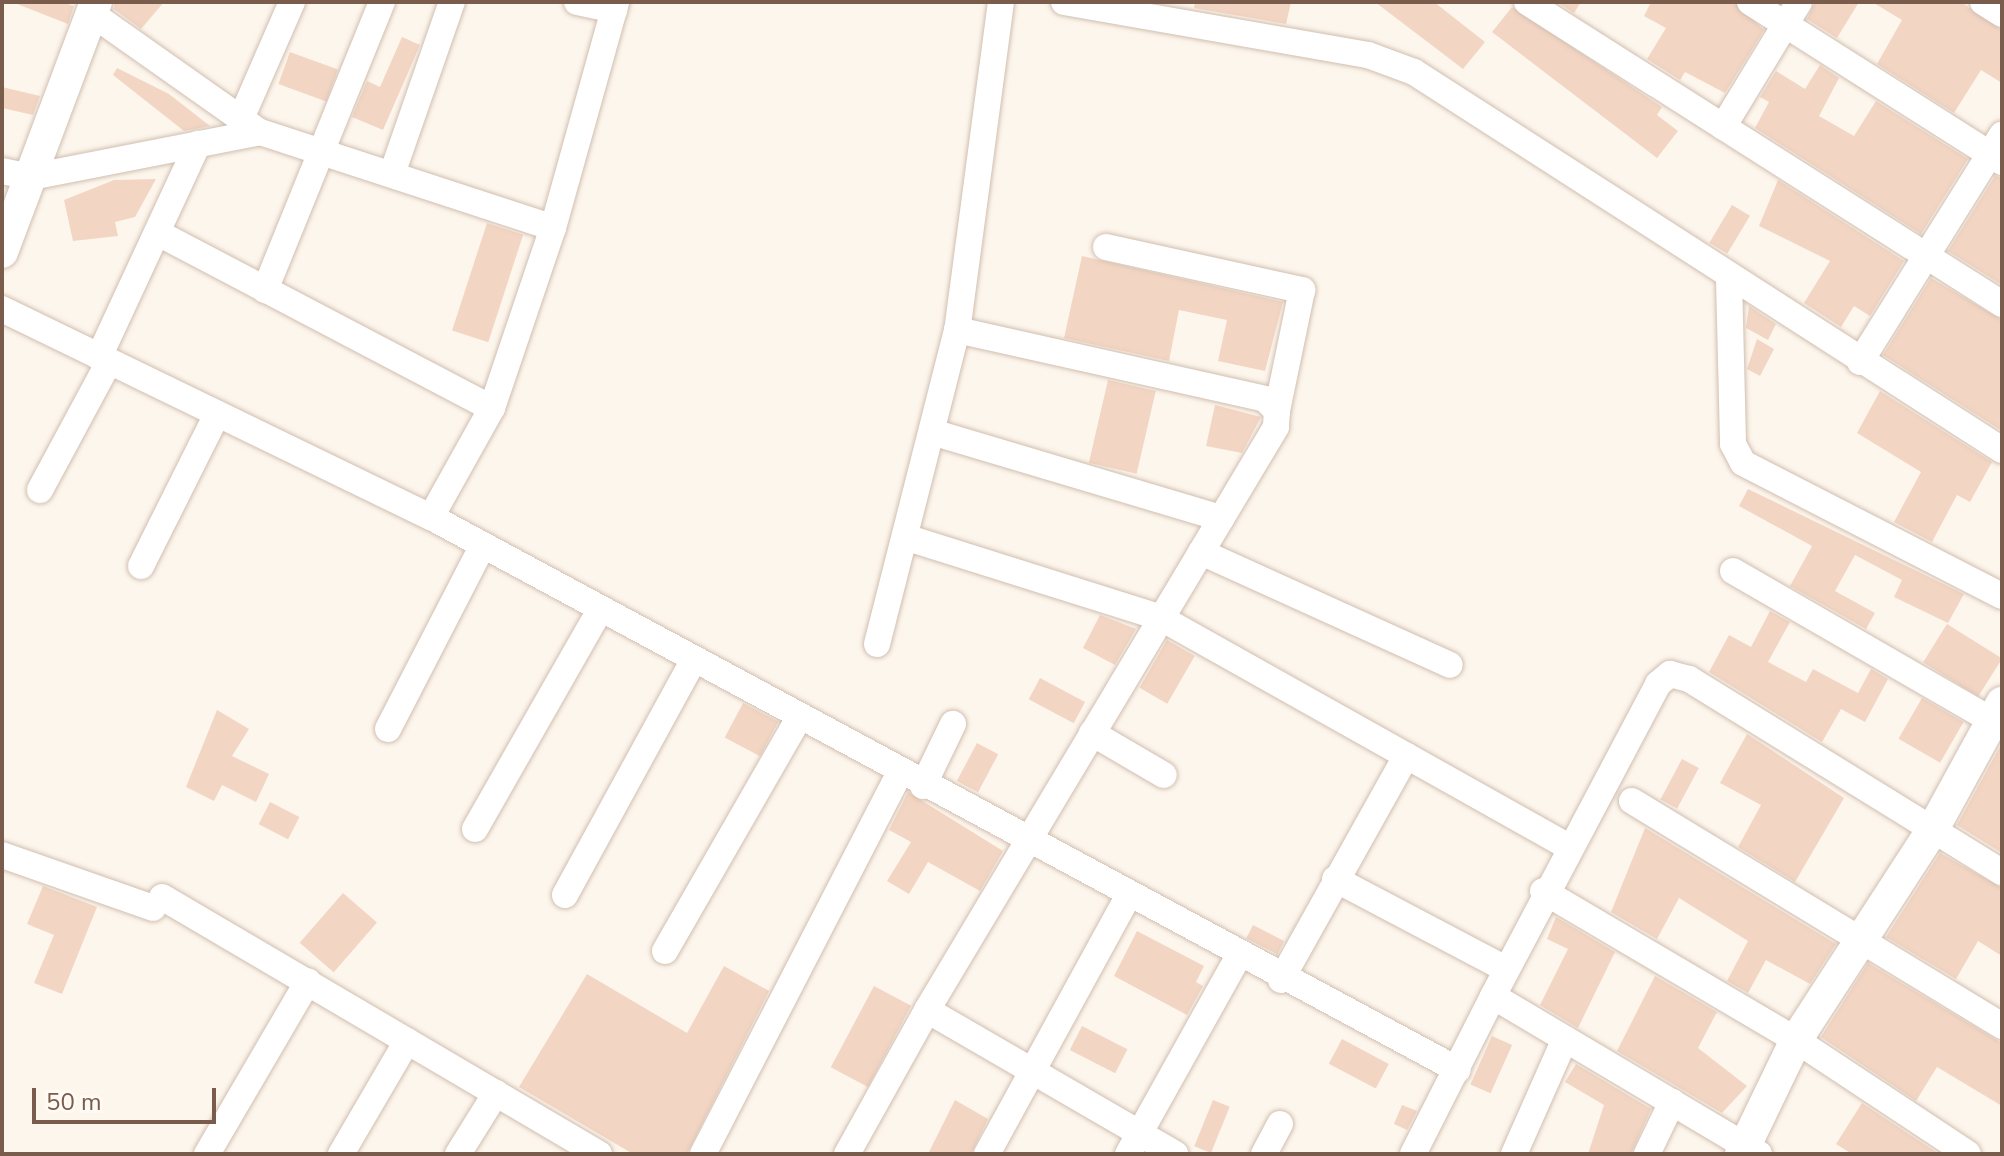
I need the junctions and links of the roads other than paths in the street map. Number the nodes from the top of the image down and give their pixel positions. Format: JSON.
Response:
{"nodes":[{"id":1,"x":292,"y":2,"type":"edge"},
{"id":2,"x":382,"y":2,"type":"edge"},
{"id":3,"x":452,"y":2,"type":"edge"},
{"id":4,"x":577,"y":2,"type":"edge"},
{"id":5,"x":1064,"y":2,"type":"edge"},
{"id":6,"x":1527,"y":2,"type":"edge"},
{"id":7,"x":1750,"y":2,"type":"edge"},
{"id":8,"x":1799,"y":2,"type":"edge"},
{"id":9,"x":1983,"y":2,"type":"edge"},
{"id":10,"x":615,"y":6,"type":"edge"},
{"id":11,"x":1111,"y":6,"type":"edge"},
{"id":12,"x":94,"y":7,"type":"edge"},
{"id":13,"x":2002,"y":14,"type":"edge"},
{"id":14,"x":998,"y":21,"type":"edge"},
{"id":15,"x":1785,"y":25,"type":"junction"},
{"id":16,"x":250,"y":126,"type":"junction"},
{"id":17,"x":1723,"y":127,"type":"junction"},
{"id":18,"x":198,"y":144,"type":"junction"},
{"id":19,"x":1998,"y":150,"type":"edge"},
{"id":20,"x":322,"y":152,"type":"junction"},
{"id":21,"x":16,"y":174,"type":"edge"},
{"id":22,"x":392,"y":174,"type":"junction"},
{"id":23,"x":553,"y":228,"type":"junction"},
{"id":24,"x":158,"y":233,"type":"junction"},
{"id":25,"x":1106,"y":247,"type":"dead end"},
{"id":26,"x":2,"y":252,"type":"edge"},
{"id":27,"x":1926,"y":256,"type":"junction"},
{"id":28,"x":1729,"y":278,"type":"junction"},
{"id":29,"x":265,"y":290,"type":"junction"},
{"id":30,"x":2002,"y":304,"type":"edge"},
{"id":31,"x":2,"y":309,"type":"edge"},
{"id":32,"x":957,"y":330,"type":"junction"},
{"id":33,"x":104,"y":359,"type":"junction"},
{"id":34,"x":1860,"y":362,"type":"junction"},
{"id":35,"x":492,"y":408,"type":"junction"},
{"id":36,"x":1277,"y":411,"type":"junction"},
{"id":37,"x":217,"y":414,"type":"junction"},
{"id":38,"x":932,"y":432,"type":"junction"},
{"id":39,"x":2002,"y":450,"type":"edge"},
{"id":40,"x":40,"y":490,"type":"dead end"},
{"id":41,"x":431,"y":517,"type":"junction"},
{"id":42,"x":1221,"y":518,"type":"junction"},
{"id":43,"x":908,"y":538,"type":"junction"},
{"id":44,"x":483,"y":545,"type":"junction"},
{"id":45,"x":1201,"y":552,"type":"junction"},
{"id":46,"x":141,"y":566,"type":"dead end"},
{"id":47,"x":1733,"y":571,"type":"dead end"},
{"id":48,"x":2002,"y":596,"type":"edge"},
{"id":49,"x":600,"y":610,"type":"junction"},
{"id":50,"x":1161,"y":618,"type":"junction"},
{"id":51,"x":877,"y":644,"type":"dead end"},
{"id":52,"x":693,"y":661,"type":"junction"},
{"id":53,"x":1450,"y":665,"type":"dead end"},
{"id":54,"x":1999,"y":716,"type":"edge"},
{"id":55,"x":799,"y":718,"type":"junction"},
{"id":56,"x":953,"y":724,"type":"dead end"},
{"id":57,"x":388,"y":729,"type":"dead end"},
{"id":58,"x":1092,"y":733,"type":"junction"},
{"id":59,"x":1406,"y":756,"type":"junction"},
{"id":60,"x":1164,"y":775,"type":"dead end"},
{"id":61,"x":911,"y":780,"type":"junction"},
{"id":62,"x":1632,"y":801,"type":"dead end"},
{"id":63,"x":475,"y":829,"type":"dead end"},
{"id":64,"x":1933,"y":829,"type":"junction"},
{"id":65,"x":1027,"y":843,"type":"junction"},
{"id":66,"x":1567,"y":846,"type":"junction"},
{"id":67,"x":2,"y":855,"type":"edge"},
{"id":68,"x":2002,"y":872,"type":"edge"},
{"id":69,"x":1335,"y":879,"type":"junction"},
{"id":70,"x":1543,"y":891,"type":"junction"},
{"id":71,"x":565,"y":895,"type":"dead end"},
{"id":72,"x":1128,"y":896,"type":"junction"},
{"id":73,"x":1861,"y":941,"type":"junction"},
{"id":74,"x":665,"y":951,"type":"dead end"},
{"id":75,"x":1238,"y":957,"type":"junction"},
{"id":76,"x":1506,"y":969,"type":"junction"},
{"id":77,"x":1281,"y":980,"type":"junction"},
{"id":78,"x":308,"y":981,"type":"junction"},
{"id":79,"x":1493,"y":996,"type":"junction"},
{"id":80,"x":927,"y":1010,"type":"junction"},
{"id":81,"x":2002,"y":1026,"type":"edge"},
{"id":82,"x":1565,"y":1039,"type":"junction"},
{"id":83,"x":1796,"y":1040,"type":"junction"},
{"id":84,"x":407,"y":1041,"type":"junction"},
{"id":85,"x":1458,"y":1070,"type":"junction"},
{"id":86,"x":1031,"y":1072,"type":"junction"},
{"id":87,"x":496,"y":1093,"type":"junction"},
{"id":88,"x":1672,"y":1102,"type":"junction"},
{"id":89,"x":1280,"y":1124,"type":"dead end"},
{"id":90,"x":1134,"y":1144,"type":"edge"},
{"id":91,"x":1748,"y":1151,"type":"edge"},
{"id":92,"x":207,"y":1154,"type":"edge"},
{"id":93,"x":341,"y":1154,"type":"edge"},
{"id":94,"x":458,"y":1154,"type":"edge"},
{"id":95,"x":599,"y":1154,"type":"edge"},
{"id":96,"x":703,"y":1154,"type":"edge"},
{"id":97,"x":847,"y":1154,"type":"edge"},
{"id":98,"x":987,"y":1154,"type":"edge"},
{"id":99,"x":1175,"y":1154,"type":"edge"},
{"id":100,"x":1264,"y":1154,"type":"edge"},
{"id":101,"x":1413,"y":1154,"type":"edge"},
{"id":102,"x":1514,"y":1154,"type":"edge"},
{"id":103,"x":1647,"y":1154,"type":"edge"},
{"id":104,"x":1968,"y":1154,"type":"edge"}],
"edges":[{"from":1,"to":16,"type":"street"},
{"from":2,"to":20,"type":"street"},
{"from":3,"to":22,"type":"street"},
{"from":4,"to":10,"type":"street"},
{"from":5,"to":11,"type":"street"},
{"from":6,"to":17,"type":"street"},
{"from":7,"to":15,"type":"street"},
{"from":8,"to":15,"type":"street"},
{"from":9,"to":13,"type":"street"},
{"from":10,"to":23,"type":"street"},
{"from":11,"to":28,"type":"street"},
{"from":12,"to":16,"type":"street"},
{"from":12,"to":21,"type":"street"},
{"from":14,"to":32,"type":"street"},
{"from":15,"to":17,"type":"street"},
{"from":15,"to":19,"type":"street"},
{"from":16,"to":18,"type":"street"},
{"from":16,"to":20,"type":"street"},
{"from":17,"to":27,"type":"street"},
{"from":18,"to":21,"type":"street"},
{"from":18,"to":24,"type":"street"},
{"from":19,"to":27,"type":"street"},
{"from":20,"to":22,"type":"street"},
{"from":20,"to":29,"type":"street"},
{"from":21,"to":26,"type":"street"},
{"from":22,"to":23,"type":"street"},
{"from":23,"to":35,"type":"street"},
{"from":24,"to":29,"type":"street"},
{"from":24,"to":33,"type":"street"},
{"from":25,"to":36,"type":"street"},
{"from":27,"to":30,"type":"street"},
{"from":27,"to":34,"type":"street"},
{"from":28,"to":34,"type":"street"},
{"from":28,"to":48,"type":"street"},
{"from":29,"to":35,"type":"street"},
{"from":31,"to":33,"type":"street"},
{"from":32,"to":36,"type":"street"},
{"from":32,"to":38,"type":"street"},
{"from":33,"to":37,"type":"street"},
{"from":33,"to":40,"type":"street"},
{"from":34,"to":39,"type":"street"},
{"from":35,"to":41,"type":"street"},
{"from":36,"to":42,"type":"street"},
{"from":37,"to":41,"type":"street"},
{"from":37,"to":46,"type":"street"},
{"from":38,"to":42,"type":"street"},
{"from":38,"to":43,"type":"street"},
{"from":41,"to":44,"type":"street"},
{"from":42,"to":45,"type":"street"},
{"from":43,"to":50,"type":"street"},
{"from":43,"to":51,"type":"street"},
{"from":44,"to":49,"type":"street"},
{"from":44,"to":57,"type":"street"},
{"from":45,"to":50,"type":"street"},
{"from":45,"to":53,"type":"street"},
{"from":47,"to":54,"type":"street"},
{"from":49,"to":52,"type":"street"},
{"from":49,"to":63,"type":"street"},
{"from":50,"to":58,"type":"street"},
{"from":50,"to":59,"type":"street"},
{"from":52,"to":55,"type":"street"},
{"from":52,"to":71,"type":"street"},
{"from":54,"to":64,"type":"street"},
{"from":55,"to":61,"type":"street"},
{"from":55,"to":74,"type":"street"},
{"from":56,"to":61,"type":"street"},
{"from":58,"to":60,"type":"street"},
{"from":58,"to":65,"type":"street"},
{"from":59,"to":66,"type":"street"},
{"from":59,"to":69,"type":"street"},
{"from":61,"to":65,"type":"street"},
{"from":61,"to":96,"type":"street"},
{"from":62,"to":73,"type":"street"},
{"from":64,"to":66,"type":"street"},
{"from":64,"to":68,"type":"street"},
{"from":64,"to":73,"type":"street"},
{"from":65,"to":72,"type":"street"},
{"from":65,"to":80,"type":"street"},
{"from":66,"to":70,"type":"street"},
{"from":67,"to":78,"type":"street"},
{"from":69,"to":76,"type":"street"},
{"from":69,"to":77,"type":"street"},
{"from":70,"to":76,"type":"street"},
{"from":70,"to":83,"type":"street"},
{"from":72,"to":75,"type":"street"},
{"from":72,"to":86,"type":"street"},
{"from":73,"to":81,"type":"street"},
{"from":73,"to":83,"type":"street"},
{"from":75,"to":77,"type":"street"},
{"from":75,"to":90,"type":"street"},
{"from":76,"to":79,"type":"street"},
{"from":77,"to":85,"type":"street"},
{"from":78,"to":84,"type":"street"},
{"from":78,"to":92,"type":"street"},
{"from":79,"to":82,"type":"street"},
{"from":79,"to":85,"type":"street"},
{"from":80,"to":86,"type":"street"},
{"from":80,"to":97,"type":"street"},
{"from":82,"to":88,"type":"street"},
{"from":82,"to":102,"type":"street"},
{"from":83,"to":91,"type":"street"},
{"from":83,"to":104,"type":"street"},
{"from":84,"to":87,"type":"street"},
{"from":84,"to":93,"type":"street"},
{"from":85,"to":101,"type":"street"},
{"from":86,"to":90,"type":"street"},
{"from":86,"to":98,"type":"street"},
{"from":87,"to":94,"type":"street"},
{"from":87,"to":95,"type":"street"},
{"from":88,"to":91,"type":"street"},
{"from":88,"to":103,"type":"street"},
{"from":89,"to":100,"type":"street"},
{"from":90,"to":99,"type":"street"}]}
